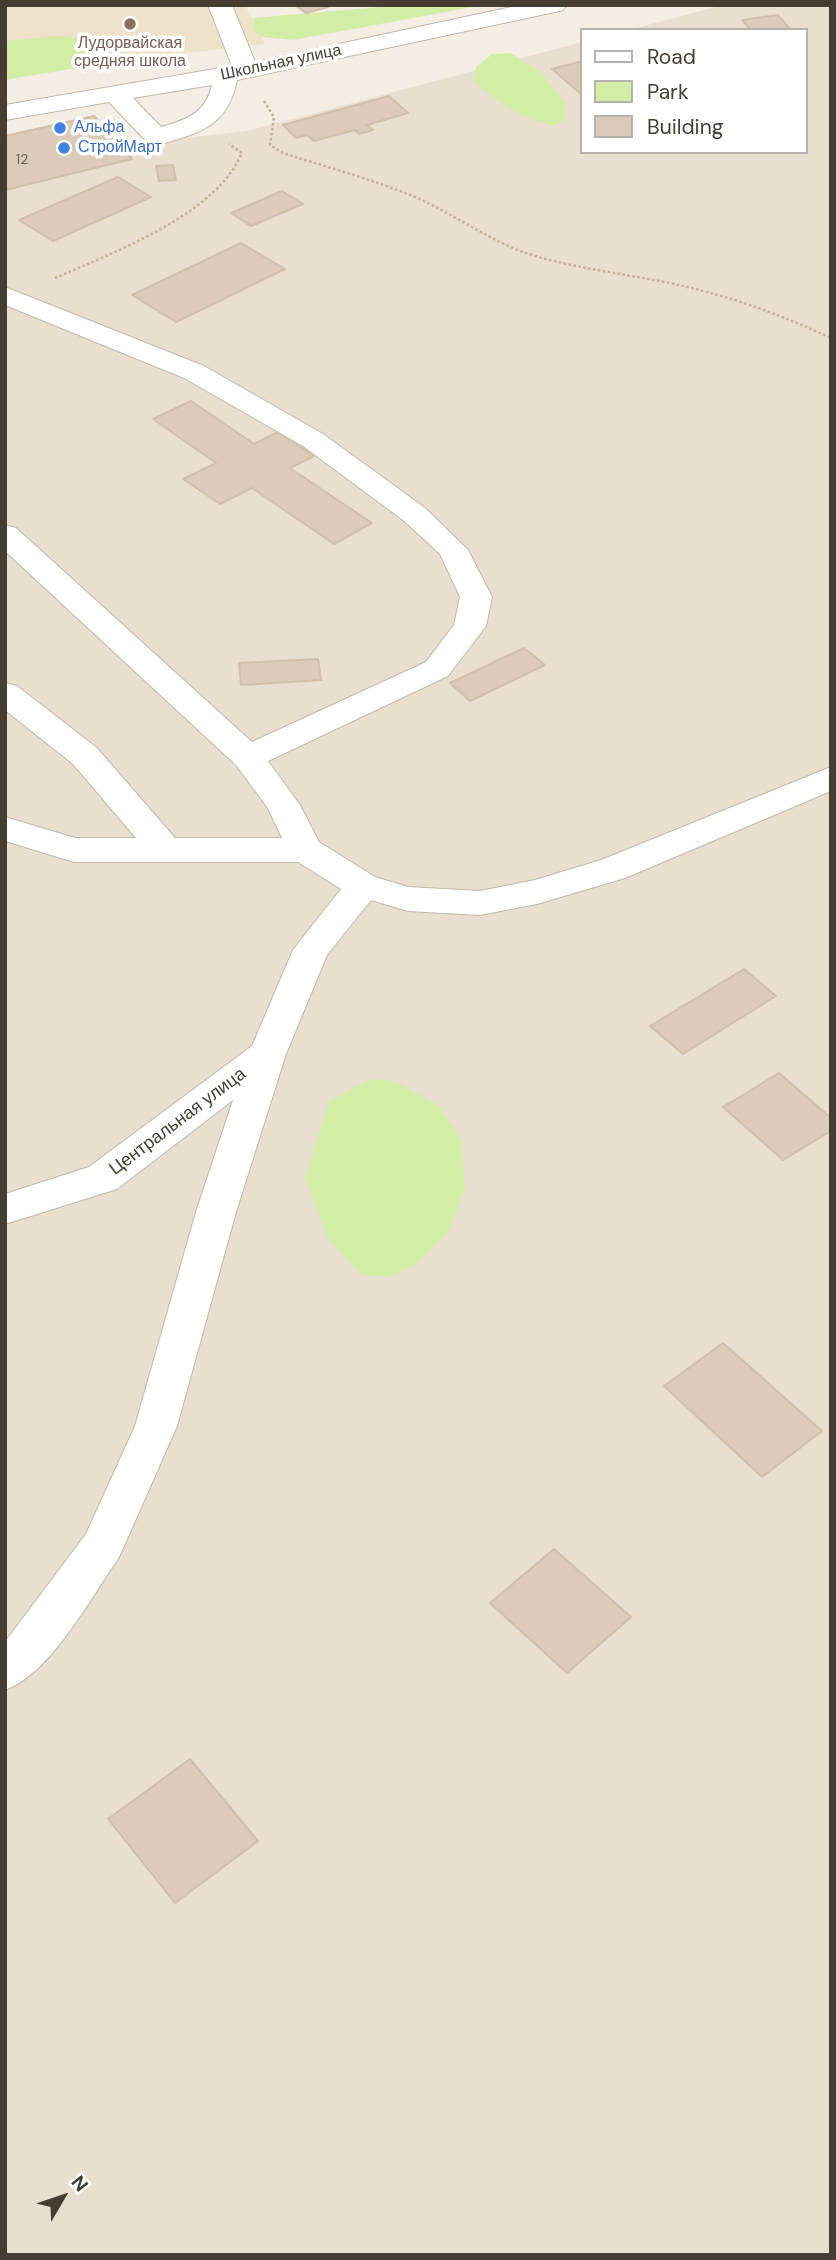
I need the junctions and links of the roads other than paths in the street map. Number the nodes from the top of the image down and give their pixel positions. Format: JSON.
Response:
{"nodes":[{"id":1,"x":220,"y":5,"type":"edge"},
{"id":2,"x":555,"y":5,"type":"edge"},
{"id":3,"x":236,"y":73,"type":"junction"},
{"id":4,"x":116,"y":94,"type":"junction"},
{"id":5,"x":5,"y":114,"type":"edge"},
{"id":6,"x":8,"y":295,"type":"edge"},
{"id":7,"x":5,"y":534,"type":"edge"},
{"id":8,"x":5,"y":693,"type":"edge"},
{"id":9,"x":248,"y":757,"type":"junction"},
{"id":10,"x":831,"y":778,"type":"edge"},
{"id":11,"x":5,"y":828,"type":"edge"},
{"id":12,"x":165,"y":849,"type":"junction"},
{"id":13,"x":305,"y":849,"type":"junction"},
{"id":14,"x":363,"y":886,"type":"junction"},
{"id":15,"x":267,"y":1054,"type":"junction"},
{"id":16,"x":5,"y":1209,"type":"edge"},
{"id":17,"x":5,"y":1670,"type":"edge"}],
"edges":[{"from":1,"to":3,"type":"street"},
{"from":2,"to":3,"type":"street","name":"Школьная улица"},
{"from":3,"to":4,"type":"street","name":"Школьная улица"},
{"from":3,"to":4,"type":"street"},
{"from":4,"to":5,"type":"street","name":"Школьная улица"},
{"from":6,"to":9,"type":"street"},
{"from":7,"to":9,"type":"street"},
{"from":8,"to":12,"type":"street"},
{"from":9,"to":13,"type":"street"},
{"from":10,"to":14,"type":"street"},
{"from":11,"to":12,"type":"street"},
{"from":12,"to":13,"type":"street"},
{"from":13,"to":14,"type":"street"},
{"from":14,"to":15,"type":"street"},
{"from":15,"to":16,"type":"street","name":"Центральная улица"},
{"from":15,"to":17,"type":"street"}]}
